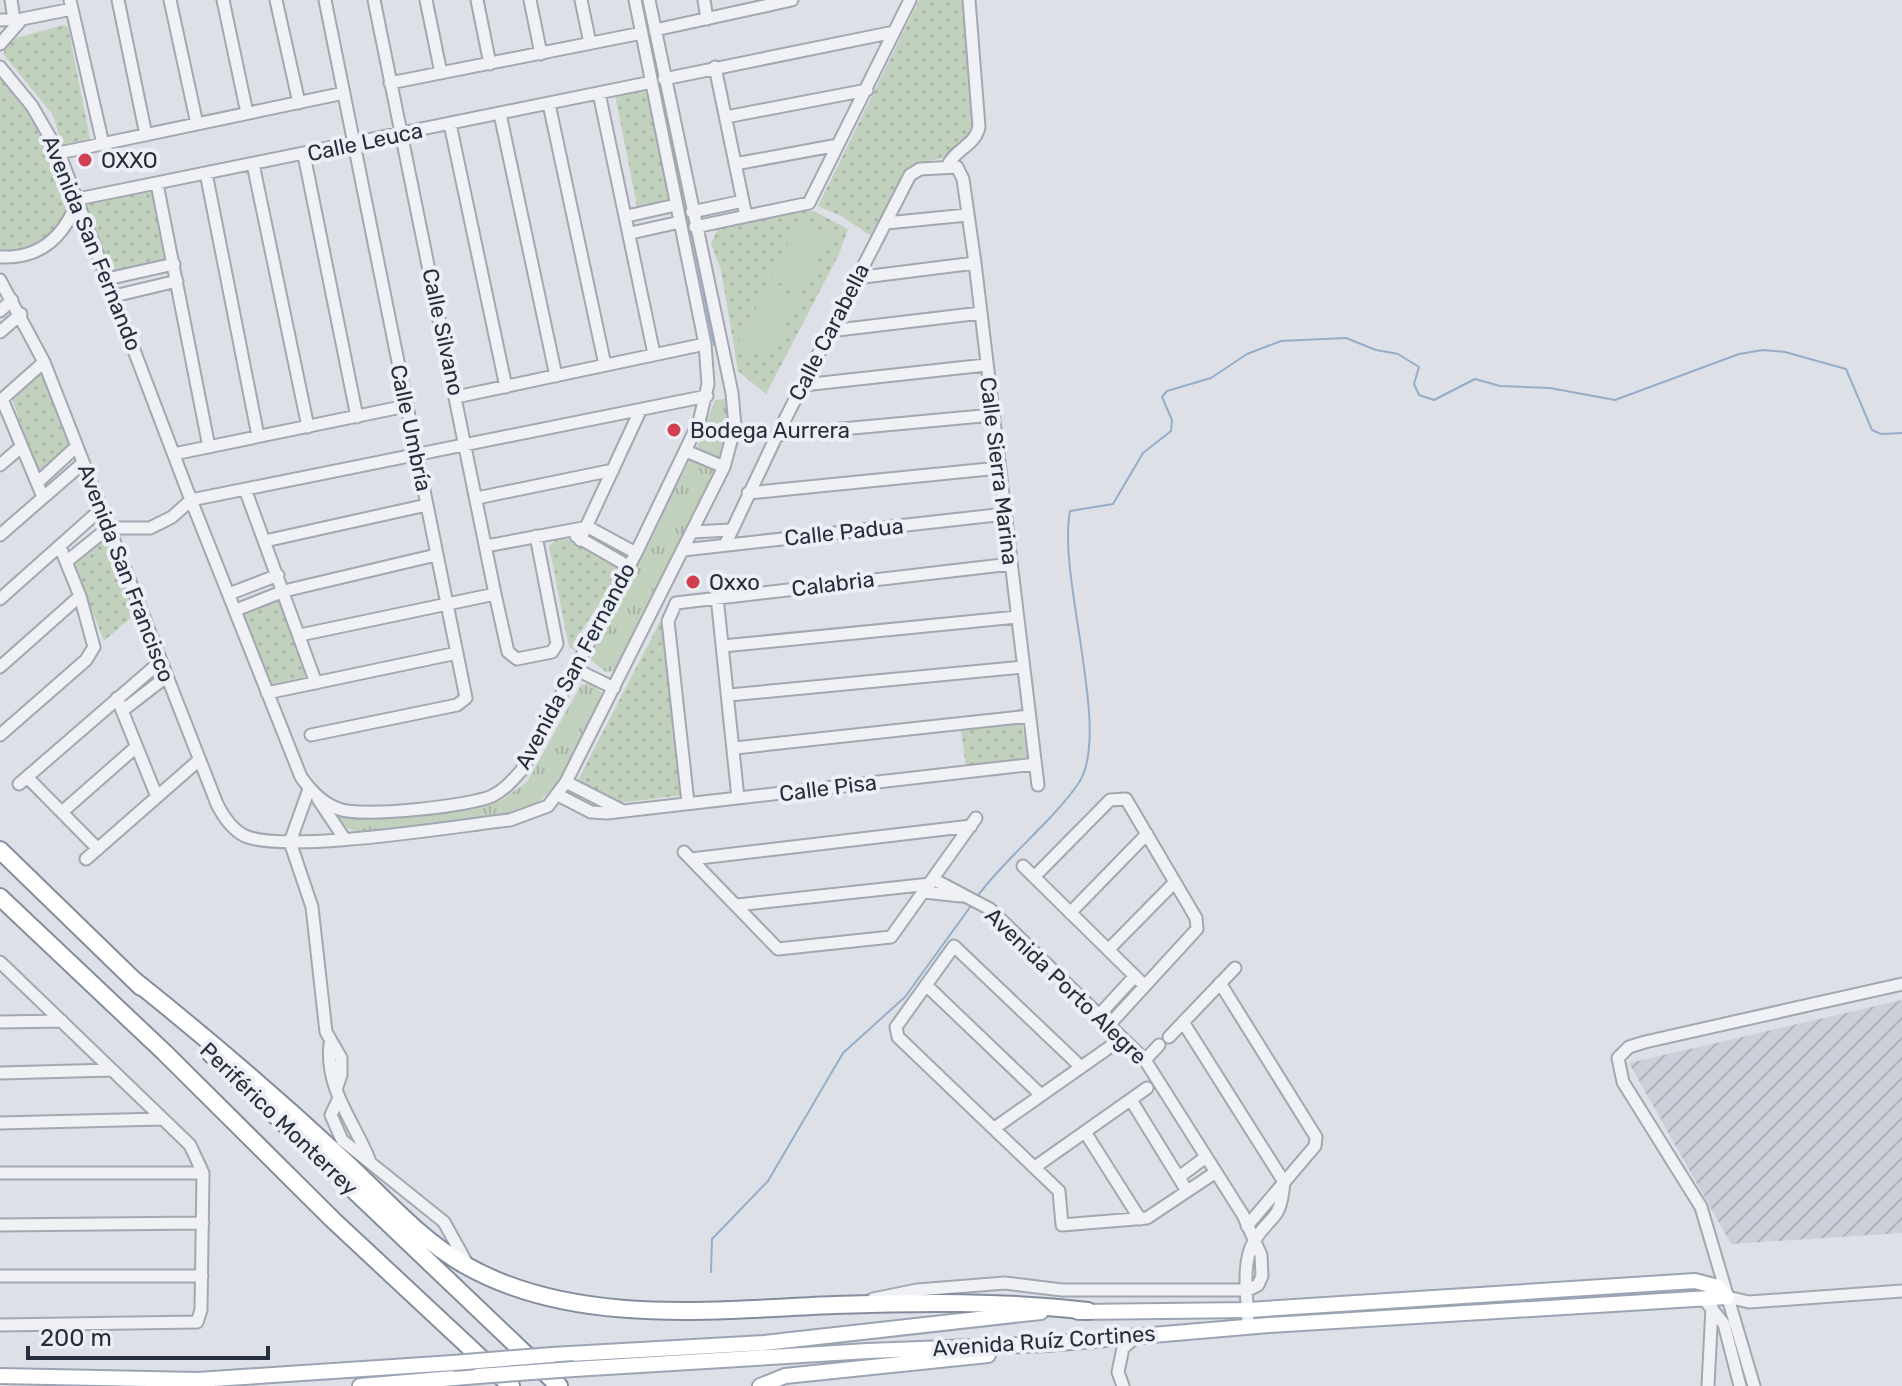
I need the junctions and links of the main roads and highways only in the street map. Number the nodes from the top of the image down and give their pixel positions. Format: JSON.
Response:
{"nodes":[{"id":1,"x":0,"y":850,"type":"edge"},
{"id":2,"x":0,"y":897,"type":"edge"},
{"id":3,"x":134,"y":980,"type":"junction"},
{"id":4,"x":1088,"y":1311,"type":"junction"},
{"id":5,"x":1071,"y":1342,"type":"junction"},
{"id":6,"x":0,"y":1376,"type":"edge"},
{"id":7,"x":360,"y":1386,"type":"edge"},
{"id":8,"x":511,"y":1386,"type":"edge"},
{"id":9,"x":559,"y":1386,"type":"edge"},
{"id":10,"x":760,"y":1386,"type":"edge"}],
"edges":[{"from":1,"to":3,"type":"highway","name":"Periférico Monterrey"},
{"from":2,"to":8,"type":"highway","name":"Periférico Monterrey"},
{"from":3,"to":4,"type":"highway"},
{"from":3,"to":9,"type":"highway","name":"Periférico Monterrey"},
{"from":4,"to":5,"type":"main road","name":"Avenida Ruíz Cortines"},
{"from":4,"to":6,"type":"main road","bridge":true},
{"from":5,"to":7,"type":"main road","name":"Avenida Ruíz Cortines","bridge":true},
{"from":5,"to":10,"type":"main road"}]}
